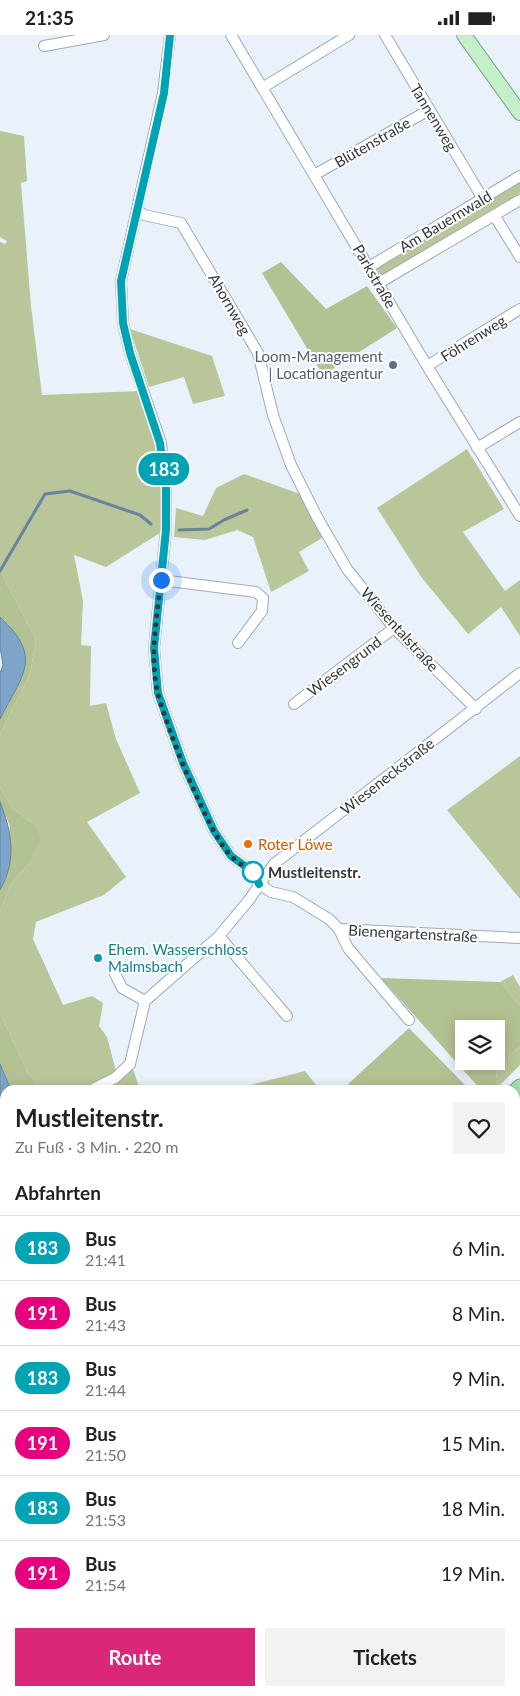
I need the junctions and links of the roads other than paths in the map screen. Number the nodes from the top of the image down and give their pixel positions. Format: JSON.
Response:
{"nodes":[{"id":1,"x":104,"y":35,"type":"edge"},
{"id":2,"x":170,"y":35,"type":"edge"},
{"id":3,"x":231,"y":35,"type":"edge"},
{"id":4,"x":349,"y":35,"type":"edge"},
{"id":5,"x":385,"y":35,"type":"edge"},
{"id":6,"x":464,"y":35,"type":"edge"},
{"id":7,"x":44,"y":46,"type":"dead end"},
{"id":8,"x":262,"y":87,"type":"junction"},
{"id":9,"x":429,"y":110,"type":"junction"},
{"id":10,"x":520,"y":113,"type":"edge"},
{"id":11,"x":314,"y":175,"type":"junction"},
{"id":12,"x":520,"y":176,"type":"edge"},
{"id":13,"x":483,"y":199,"type":"junction"},
{"id":14,"x":520,"y":200,"type":"edge"},
{"id":15,"x":137,"y":210,"type":"junction"},
{"id":16,"x":494,"y":215,"type":"junction"},
{"id":17,"x":520,"y":257,"type":"edge"},
{"id":18,"x":369,"y":267,"type":"junction"},
{"id":19,"x":379,"y":283,"type":"junction"},
{"id":20,"x":520,"y":309,"type":"edge"},
{"id":21,"x":427,"y":366,"type":"junction"},
{"id":22,"x":520,"y":422,"type":"edge"},
{"id":23,"x":477,"y":448,"type":"junction"},
{"id":24,"x":520,"y":516,"type":"edge"},
{"id":25,"x":317,"y":517,"type":"joint"},
{"id":26,"x":161,"y":580,"type":"junction"},
{"id":27,"x":394,"y":628,"type":"junction"},
{"id":28,"x":238,"y":643,"type":"dead end"},
{"id":29,"x":520,"y":673,"type":"edge"},
{"id":30,"x":294,"y":704,"type":"dead end"},
{"id":31,"x":476,"y":709,"type":"junction"},
{"id":32,"x":259,"y":884,"type":"junction"},
{"id":33,"x":339,"y":929,"type":"junction"},
{"id":34,"x":219,"y":936,"type":"junction"},
{"id":35,"x":520,"y":938,"type":"edge"},
{"id":36,"x":115,"y":974,"type":"dead end"},
{"id":37,"x":145,"y":1001,"type":"junction"},
{"id":38,"x":287,"y":1016,"type":"dead end"},
{"id":39,"x":409,"y":1020,"type":"dead end"},
{"id":40,"x":100,"y":1085,"type":"edge"}],
"edges":[{"from":1,"to":7,"type":"street"},
{"from":2,"to":15,"type":"street"},
{"from":3,"to":8,"type":"street","name":"Parkstraße"},
{"from":4,"to":8,"type":"street"},
{"from":5,"to":9,"type":"street","name":"Tannenweg"},
{"from":6,"to":10,"type":"main road"},
{"from":8,"to":11,"type":"street","name":"Parkstraße"},
{"from":9,"to":11,"type":"street","name":"Blütenstraße"},
{"from":9,"to":13,"type":"street","name":"Tannenweg"},
{"from":11,"to":18,"type":"street","name":"Parkstraße"},
{"from":12,"to":13,"type":"street","name":"Am Bauernwald"},
{"from":13,"to":18,"type":"street","name":"Am Bauernwald"},
{"from":14,"to":16,"type":"street","name":"Am Bauernwald"},
{"from":15,"to":25,"type":"street","name":"Ahornweg"},
{"from":15,"to":26,"type":"street"},
{"from":16,"to":17,"type":"street"},
{"from":16,"to":19,"type":"street","name":"Am Bauernwald"},
{"from":18,"to":19,"type":"street","name":"Parkstraße"},
{"from":19,"to":21,"type":"street","name":"Parkstraße"},
{"from":20,"to":21,"type":"street","name":"Föhrenweg"},
{"from":21,"to":23,"type":"street","name":"Parkstraße"},
{"from":22,"to":23,"type":"street"},
{"from":23,"to":24,"type":"street","name":"Parkstraße"},
{"from":25,"to":27,"type":"street","name":"Wiesentalstraße"},
{"from":26,"to":28,"type":"street"},
{"from":26,"to":32,"type":"street"},
{"from":27,"to":30,"type":"street","name":"Wiesengrund"},
{"from":27,"to":31,"type":"street","name":"Wiesentalstraße"},
{"from":29,"to":31,"type":"street","name":"Wieseneckstraße"},
{"from":31,"to":32,"type":"street","name":"Wieseneckstraße"},
{"from":32,"to":33,"type":"street","name":"Bienengartenstraße"},
{"from":32,"to":34,"type":"street","name":"Wieseneckstraße"},
{"from":33,"to":35,"type":"street","name":"Bienengartenstraße"},
{"from":33,"to":39,"type":"street"},
{"from":34,"to":37,"type":"street","name":"Wieseneckstraße"},
{"from":34,"to":38,"type":"street"},
{"from":36,"to":37,"type":"street"},
{"from":37,"to":40,"type":"street"}]}
